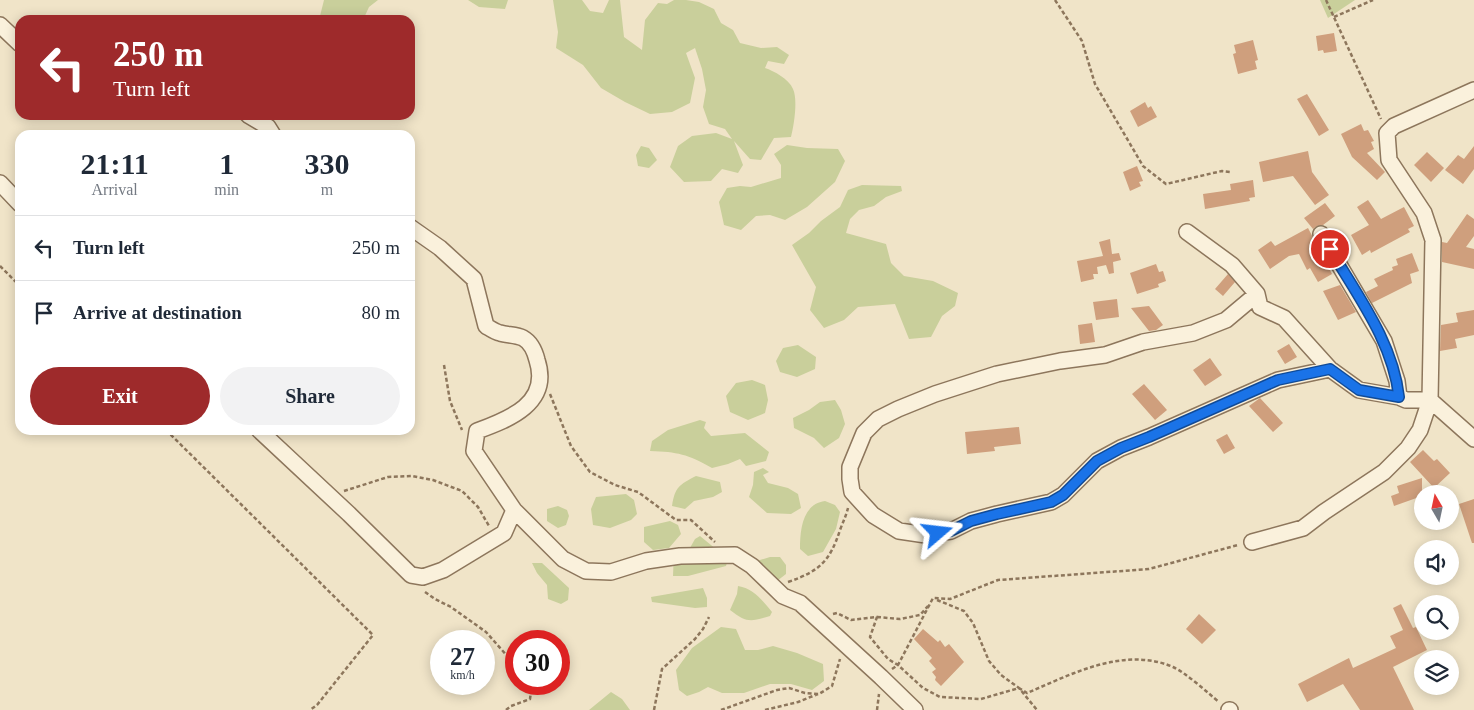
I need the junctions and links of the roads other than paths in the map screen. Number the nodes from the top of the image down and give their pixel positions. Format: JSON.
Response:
{"nodes":[{"id":1,"x":0,"y":25,"type":"edge"},
{"id":2,"x":15,"y":39,"type":"edge"},
{"id":3,"x":1474,"y":90,"type":"edge"},
{"id":4,"x":256,"y":120,"type":"edge"},
{"id":5,"x":270,"y":130,"type":"edge"},
{"id":6,"x":0,"y":183,"type":"edge"},
{"id":7,"x":15,"y":199,"type":"edge"},
{"id":8,"x":415,"y":230,"type":"edge"},
{"id":9,"x":1187,"y":232,"type":"dead end"},
{"id":10,"x":1321,"y":234,"type":"dead end"},
{"id":11,"x":1257,"y":294,"type":"junction"},
{"id":12,"x":1330,"y":369,"type":"junction"},
{"id":13,"x":1399,"y":397,"type":"junction"},
{"id":14,"x":1430,"y":400,"type":"junction"},
{"id":15,"x":264,"y":435,"type":"edge"},
{"id":16,"x":1474,"y":439,"type":"edge"},
{"id":17,"x":514,"y":510,"type":"junction"},
{"id":18,"x":1252,"y":542,"type":"road end"},
{"id":19,"x":915,"y":710,"type":"edge"}],
"edges":[{"from":1,"to":2,"type":"street"},
{"from":3,"to":14,"type":"street"},
{"from":4,"to":5,"type":"street"},
{"from":6,"to":7,"type":"street"},
{"from":8,"to":17,"type":"street"},
{"from":9,"to":11,"type":"street"},
{"from":10,"to":13,"type":"street"},
{"from":11,"to":12,"type":"street"},
{"from":11,"to":12,"type":"street"},
{"from":12,"to":13,"type":"street"},
{"from":13,"to":14,"type":"street"},
{"from":14,"to":16,"type":"street"},
{"from":14,"to":18,"type":"street"},
{"from":15,"to":17,"type":"street"},
{"from":17,"to":19,"type":"street"}]}
